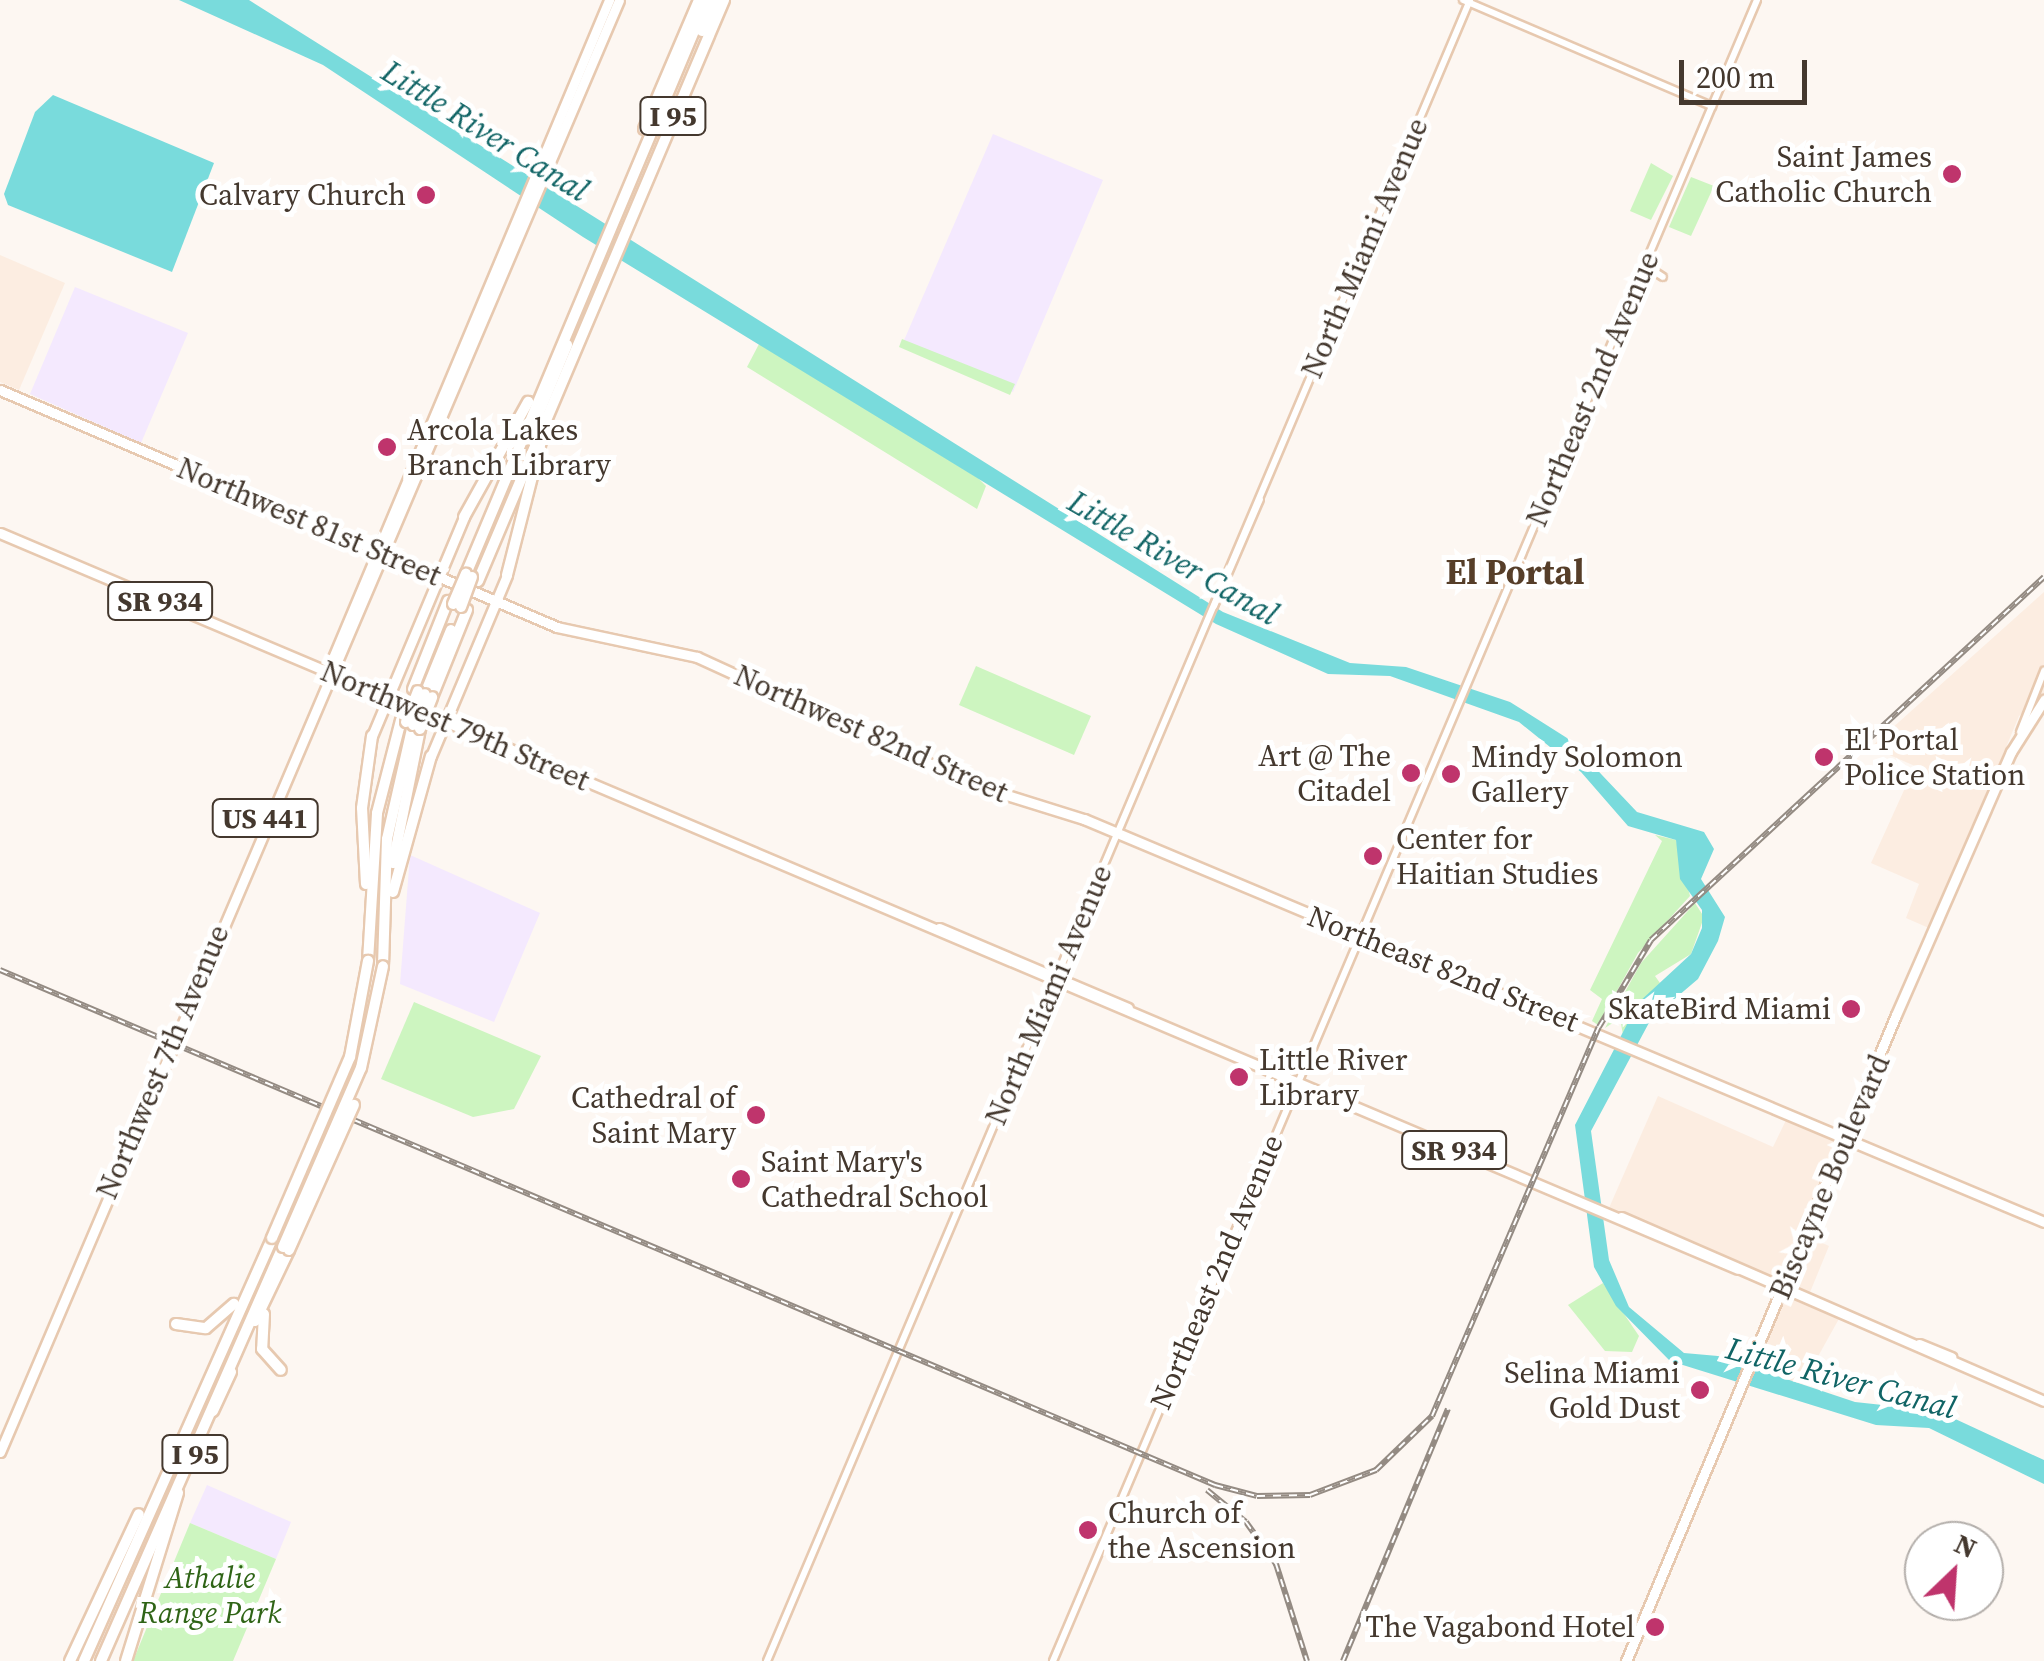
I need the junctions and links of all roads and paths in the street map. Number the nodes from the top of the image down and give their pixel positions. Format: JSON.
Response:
{"nodes":[{"id":1,"x":610,"y":0,"type":"edge"},
{"id":2,"x":618,"y":0,"type":"edge"},
{"id":3,"x":699,"y":0,"type":"edge"},
{"id":4,"x":707,"y":0,"type":"edge"},
{"id":5,"x":716,"y":0,"type":"edge"},
{"id":6,"x":724,"y":0,"type":"edge"},
{"id":7,"x":1756,"y":0,"type":"edge"},
{"id":8,"x":1468,"y":1,"type":"edge"},
{"id":9,"x":1712,"y":106,"type":"junction"},
{"id":10,"x":554,"y":140,"type":"junction"},
{"id":11,"x":614,"y":226,"type":"junction"},
{"id":12,"x":605,"y":246,"type":"junction"},
{"id":13,"x":1645,"y":264,"type":"junction"},
{"id":14,"x":1663,"y":278,"type":"dead end"},
{"id":15,"x":0,"y":390,"type":"edge"},
{"id":16,"x":528,"y":402,"type":"junction"},
{"id":17,"x":542,"y":422,"type":"junction"},
{"id":18,"x":464,"y":517,"type":"joint"},
{"id":19,"x":0,"y":533,"type":"edge"},
{"id":20,"x":378,"y":551,"type":"junction"},
{"id":21,"x":507,"y":575,"type":"joint"},
{"id":22,"x":469,"y":576,"type":"junction"},
{"id":23,"x":438,"y":577,"type":"junction"},
{"id":24,"x":432,"y":594,"type":"junction"},
{"id":25,"x":498,"y":602,"type":"junction"},
{"id":26,"x":457,"y":606,"type":"junction"},
{"id":27,"x":490,"y":620,"type":"junction"},
{"id":28,"x":622,"y":642,"type":"joint"},
{"id":29,"x":2044,"y":671,"type":"edge"},
{"id":30,"x":327,"y":672,"type":"junction"},
{"id":31,"x":422,"y":693,"type":"junction"},
{"id":32,"x":388,"y":698,"type":"junction"},
{"id":33,"x":2044,"y":700,"type":"edge"},
{"id":34,"x":2044,"y":709,"type":"edge"},
{"id":35,"x":446,"y":722,"type":"junction"},
{"id":36,"x":410,"y":724,"type":"junction"},
{"id":37,"x":372,"y":736,"type":"joint"},
{"id":38,"x":2018,"y":738,"type":"junction"},
{"id":39,"x":431,"y":756,"type":"joint"},
{"id":40,"x":1118,"y":833,"type":"junction"},
{"id":41,"x":392,"y":892,"type":"junction"},
{"id":42,"x":911,"y":920,"type":"junction"},
{"id":43,"x":1360,"y":935,"type":"junction"},
{"id":44,"x":369,"y":936,"type":"junction"},
{"id":45,"x":961,"y":944,"type":"junction"},
{"id":46,"x":996,"y":951,"type":"junction"},
{"id":47,"x":378,"y":965,"type":"junction"},
{"id":48,"x":1055,"y":980,"type":"junction"},
{"id":49,"x":1297,"y":1084,"type":"junction"},
{"id":50,"x":1848,"y":1138,"type":"junction"},
{"id":51,"x":2044,"y":1222,"type":"edge"},
{"id":52,"x":280,"y":1244,"type":"junction"},
{"id":53,"x":261,"y":1261,"type":"junction"},
{"id":54,"x":273,"y":1284,"type":"junction"},
{"id":55,"x":1783,"y":1288,"type":"junction"},
{"id":56,"x":176,"y":1324,"type":"dead end"},
{"id":57,"x":281,"y":1370,"type":"dead end"},
{"id":58,"x":2044,"y":1401,"type":"edge"},
{"id":59,"x":0,"y":1452,"type":"edge"},
{"id":60,"x":178,"y":1493,"type":"junction"},
{"id":61,"x":153,"y":1498,"type":"junction"},
{"id":62,"x":70,"y":1661,"type":"edge"},
{"id":63,"x":88,"y":1661,"type":"edge"},
{"id":64,"x":104,"y":1661,"type":"edge"},
{"id":65,"x":126,"y":1661,"type":"edge"},
{"id":66,"x":767,"y":1661,"type":"edge"},
{"id":67,"x":1052,"y":1661,"type":"edge"},
{"id":68,"x":1626,"y":1661,"type":"edge"}],
"edges":[{"from":1,"to":10,"type":"main road","name":"Northwest 7th Avenue","number":"US 441"},
{"from":2,"to":10,"type":"main road","name":"Northwest 7th Avenue","number":"US 441"},
{"from":3,"to":11,"type":"highway","number":"I 95"},
{"from":4,"to":11,"type":"highway"},
{"from":5,"to":11,"type":"highway"},
{"from":6,"to":11,"type":"highway","number":"I 95"},
{"from":7,"to":9,"type":"main road","name":"Northeast 2nd Avenue"},
{"from":8,"to":9,"type":"main road"},
{"from":8,"to":40,"type":"main road","name":"North Miami Avenue"},
{"from":9,"to":13,"type":"main road","name":"Northeast 2nd Avenue"},
{"from":10,"to":20,"type":"main road","name":"Northwest 7th Avenue","number":"US 441"},
{"from":11,"to":12,"type":"highway","number":"I 95"},
{"from":11,"to":12,"type":"highway","number":"I 95"},
{"from":12,"to":16,"type":"highway","number":"I 95"},
{"from":12,"to":17,"type":"highway","number":"I 95"},
{"from":12,"to":22,"type":"highway"},
{"from":13,"to":14,"type":"main road"},
{"from":13,"to":43,"type":"main road","name":"Northeast 2nd Avenue"},
{"from":15,"to":20,"type":"main road","name":"Northwest 81st Street"},
{"from":16,"to":18,"type":"highway"},
{"from":16,"to":22,"type":"highway","number":"I 95"},
{"from":17,"to":21,"type":"highway"},
{"from":17,"to":22,"type":"highway","number":"I 95"},
{"from":18,"to":23,"type":"main road"},
{"from":19,"to":30,"type":"main road","name":"Northwest 79th Street","number":"SR 934"},
{"from":20,"to":23,"type":"main road","name":"Northwest 81st Street"},
{"from":20,"to":30,"type":"main road","name":"Northwest 7th Avenue","number":"US 441"},
{"from":21,"to":25,"type":"main road"},
{"from":22,"to":26,"type":"highway","number":"I 95","bridge":true},
{"from":22,"to":26,"type":"highway","number":"I 95","bridge":true},
{"from":23,"to":24,"type":"main road"},
{"from":23,"to":25,"type":"main road","name":"Northwest 81st Street"},
{"from":24,"to":27,"type":"main road"},
{"from":24,"to":32,"type":"main road"},
{"from":25,"to":27,"type":"main road"},
{"from":25,"to":28,"type":"main road","name":"Northwest 81st Street"},
{"from":26,"to":31,"type":"highway","number":"I 95"},
{"from":26,"to":31,"type":"highway","number":"I 95"},
{"from":27,"to":35,"type":"main road"},
{"from":28,"to":40,"type":"main road","name":"Northwest 82nd Street"},
{"from":29,"to":38,"type":"main road"},
{"from":30,"to":32,"type":"main road","name":"Northwest 79th Street","number":"SR 934"},
{"from":30,"to":59,"type":"main road","name":"Northwest 7th Avenue","number":"US 441"},
{"from":31,"to":36,"type":"highway","number":"I 95","bridge":true},
{"from":31,"to":36,"type":"highway","number":"I 95","bridge":true},
{"from":32,"to":35,"type":"main road","name":"Northwest 79th Street","number":"SR 934"},
{"from":32,"to":37,"type":"main road"},
{"from":33,"to":38,"type":"main road","name":"Biscayne Boulevard"},
{"from":34,"to":38,"type":"main road","name":"Biscayne Boulevard"},
{"from":35,"to":39,"type":"main road"},
{"from":35,"to":42,"type":"main road","name":"Northwest 79th Street","number":"SR 934"},
{"from":36,"to":41,"type":"highway","number":"I 95"},
{"from":36,"to":44,"type":"highway","number":"I 95"},
{"from":36,"to":47,"type":"highway"},
{"from":37,"to":44,"type":"highway"},
{"from":38,"to":50,"type":"main road","name":"Biscayne Boulevard"},
{"from":39,"to":41,"type":"highway"},
{"from":40,"to":43,"type":"main road","name":"Northeast 82nd Street"},
{"from":40,"to":48,"type":"main road","name":"North Miami Avenue"},
{"from":41,"to":47,"type":"highway","number":"I 95"},
{"from":42,"to":45,"type":"main road","name":"Northwest 79th Street","number":"SR 934"},
{"from":42,"to":46,"type":"main road","name":"Northwest 79th Street"},
{"from":43,"to":49,"type":"main road","name":"Northeast 2nd Avenue"},
{"from":43,"to":50,"type":"main road","name":"Northeast 82nd Street"},
{"from":44,"to":47,"type":"highway","number":"I 95"},
{"from":45,"to":46,"type":"main road"},
{"from":45,"to":48,"type":"main road","name":"Northwest 79th Street","number":"SR 934"},
{"from":46,"to":48,"type":"main road","name":"Northwest 79th Street"},
{"from":47,"to":52,"type":"highway","number":"I 95","bridge":true},
{"from":47,"to":52,"type":"highway","number":"I 95","bridge":true},
{"from":48,"to":49,"type":"main road","number":"SR 934"},
{"from":48,"to":66,"type":"main road","name":"North Miami Avenue"},
{"from":49,"to":55,"type":"main road","number":"SR 934"},
{"from":49,"to":67,"type":"main road","name":"Northeast 2nd Avenue"},
{"from":50,"to":51,"type":"main road","name":"Northeast 82nd Street"},
{"from":50,"to":55,"type":"main road","name":"Biscayne Boulevard"},
{"from":52,"to":53,"type":"highway","number":"I 95"},
{"from":52,"to":54,"type":"highway","number":"I 95"},
{"from":52,"to":63,"type":"highway"},
{"from":52,"to":64,"type":"highway"},
{"from":53,"to":56,"type":"highway"},
{"from":53,"to":61,"type":"highway","number":"I 95"},
{"from":54,"to":57,"type":"highway"},
{"from":54,"to":60,"type":"highway","number":"I 95"},
{"from":55,"to":58,"type":"main road","number":"SR 934"},
{"from":55,"to":68,"type":"main road","name":"Biscayne Boulevard"},
{"from":60,"to":64,"type":"highway","number":"I 95"},
{"from":60,"to":65,"type":"highway"},
{"from":61,"to":62,"type":"highway"},
{"from":61,"to":63,"type":"highway","number":"I 95"}]}
